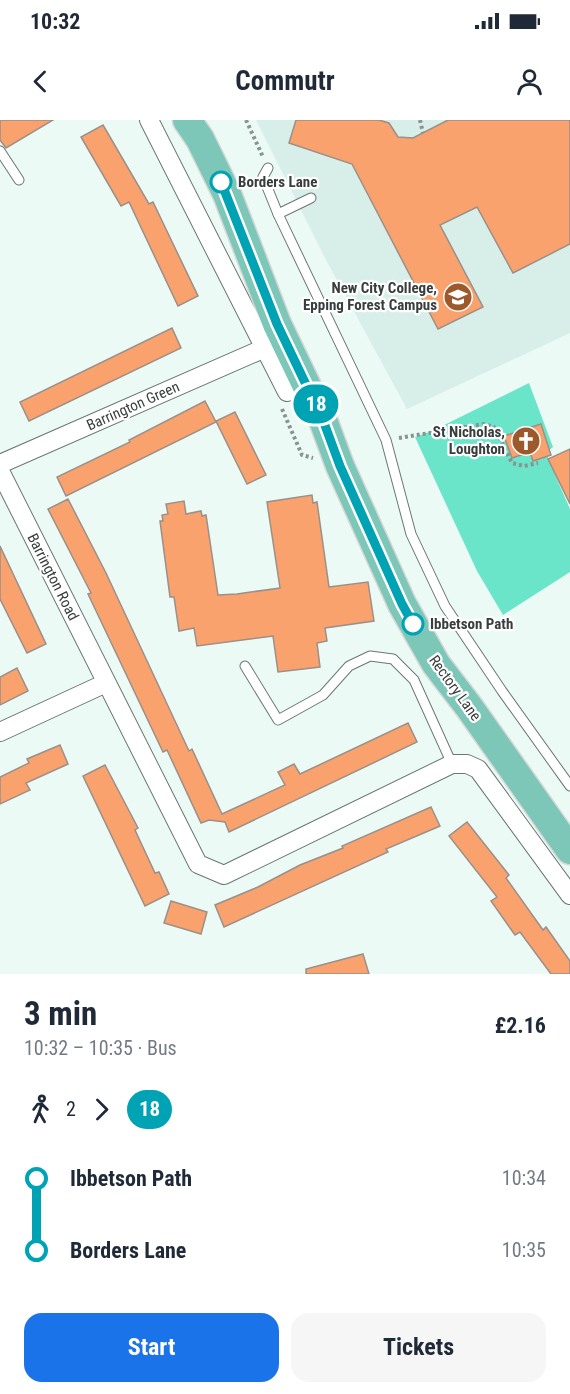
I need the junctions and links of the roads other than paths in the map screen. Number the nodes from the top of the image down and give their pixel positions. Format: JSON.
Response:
{"nodes":[{"id":1,"x":149,"y":120,"type":"edge"},
{"id":2,"x":187,"y":120,"type":"edge"},
{"id":3,"x":0,"y":151,"type":"edge"},
{"id":4,"x":268,"y":168,"type":"road end"},
{"id":5,"x":19,"y":180,"type":"dead end"},
{"id":6,"x":311,"y":198,"type":"dead end"},
{"id":7,"x":278,"y":214,"type":"junction"},
{"id":8,"x":265,"y":348,"type":"junction"},
{"id":9,"x":287,"y":392,"type":"road end"},
{"id":10,"x":0,"y":464,"type":"edge"},
{"id":11,"x":0,"y":471,"type":"edge"},
{"id":12,"x":245,"y":666,"type":"dead end"},
{"id":13,"x":106,"y":683,"type":"junction"},
{"id":14,"x":0,"y":732,"type":"edge"},
{"id":15,"x":452,"y":764,"type":"junction"},
{"id":16,"x":570,"y":786,"type":"edge"},
{"id":17,"x":570,"y":850,"type":"edge"},
{"id":18,"x":570,"y":895,"type":"edge"}],
"edges":[{"from":1,"to":8,"type":"street"},
{"from":2,"to":17,"type":"main road","name":"Rectory Lane"},
{"from":3,"to":5,"type":"lane"},
{"from":4,"to":7,"type":"lane"},
{"from":6,"to":7,"type":"lane"},
{"from":7,"to":16,"type":"lane"},
{"from":8,"to":9,"type":"street"},
{"from":8,"to":10,"type":"street","name":"Barrington Green"},
{"from":11,"to":13,"type":"street","name":"Barrington Road"},
{"from":12,"to":15,"type":"lane"},
{"from":13,"to":14,"type":"street"},
{"from":13,"to":15,"type":"street"},
{"from":15,"to":18,"type":"street"}]}
